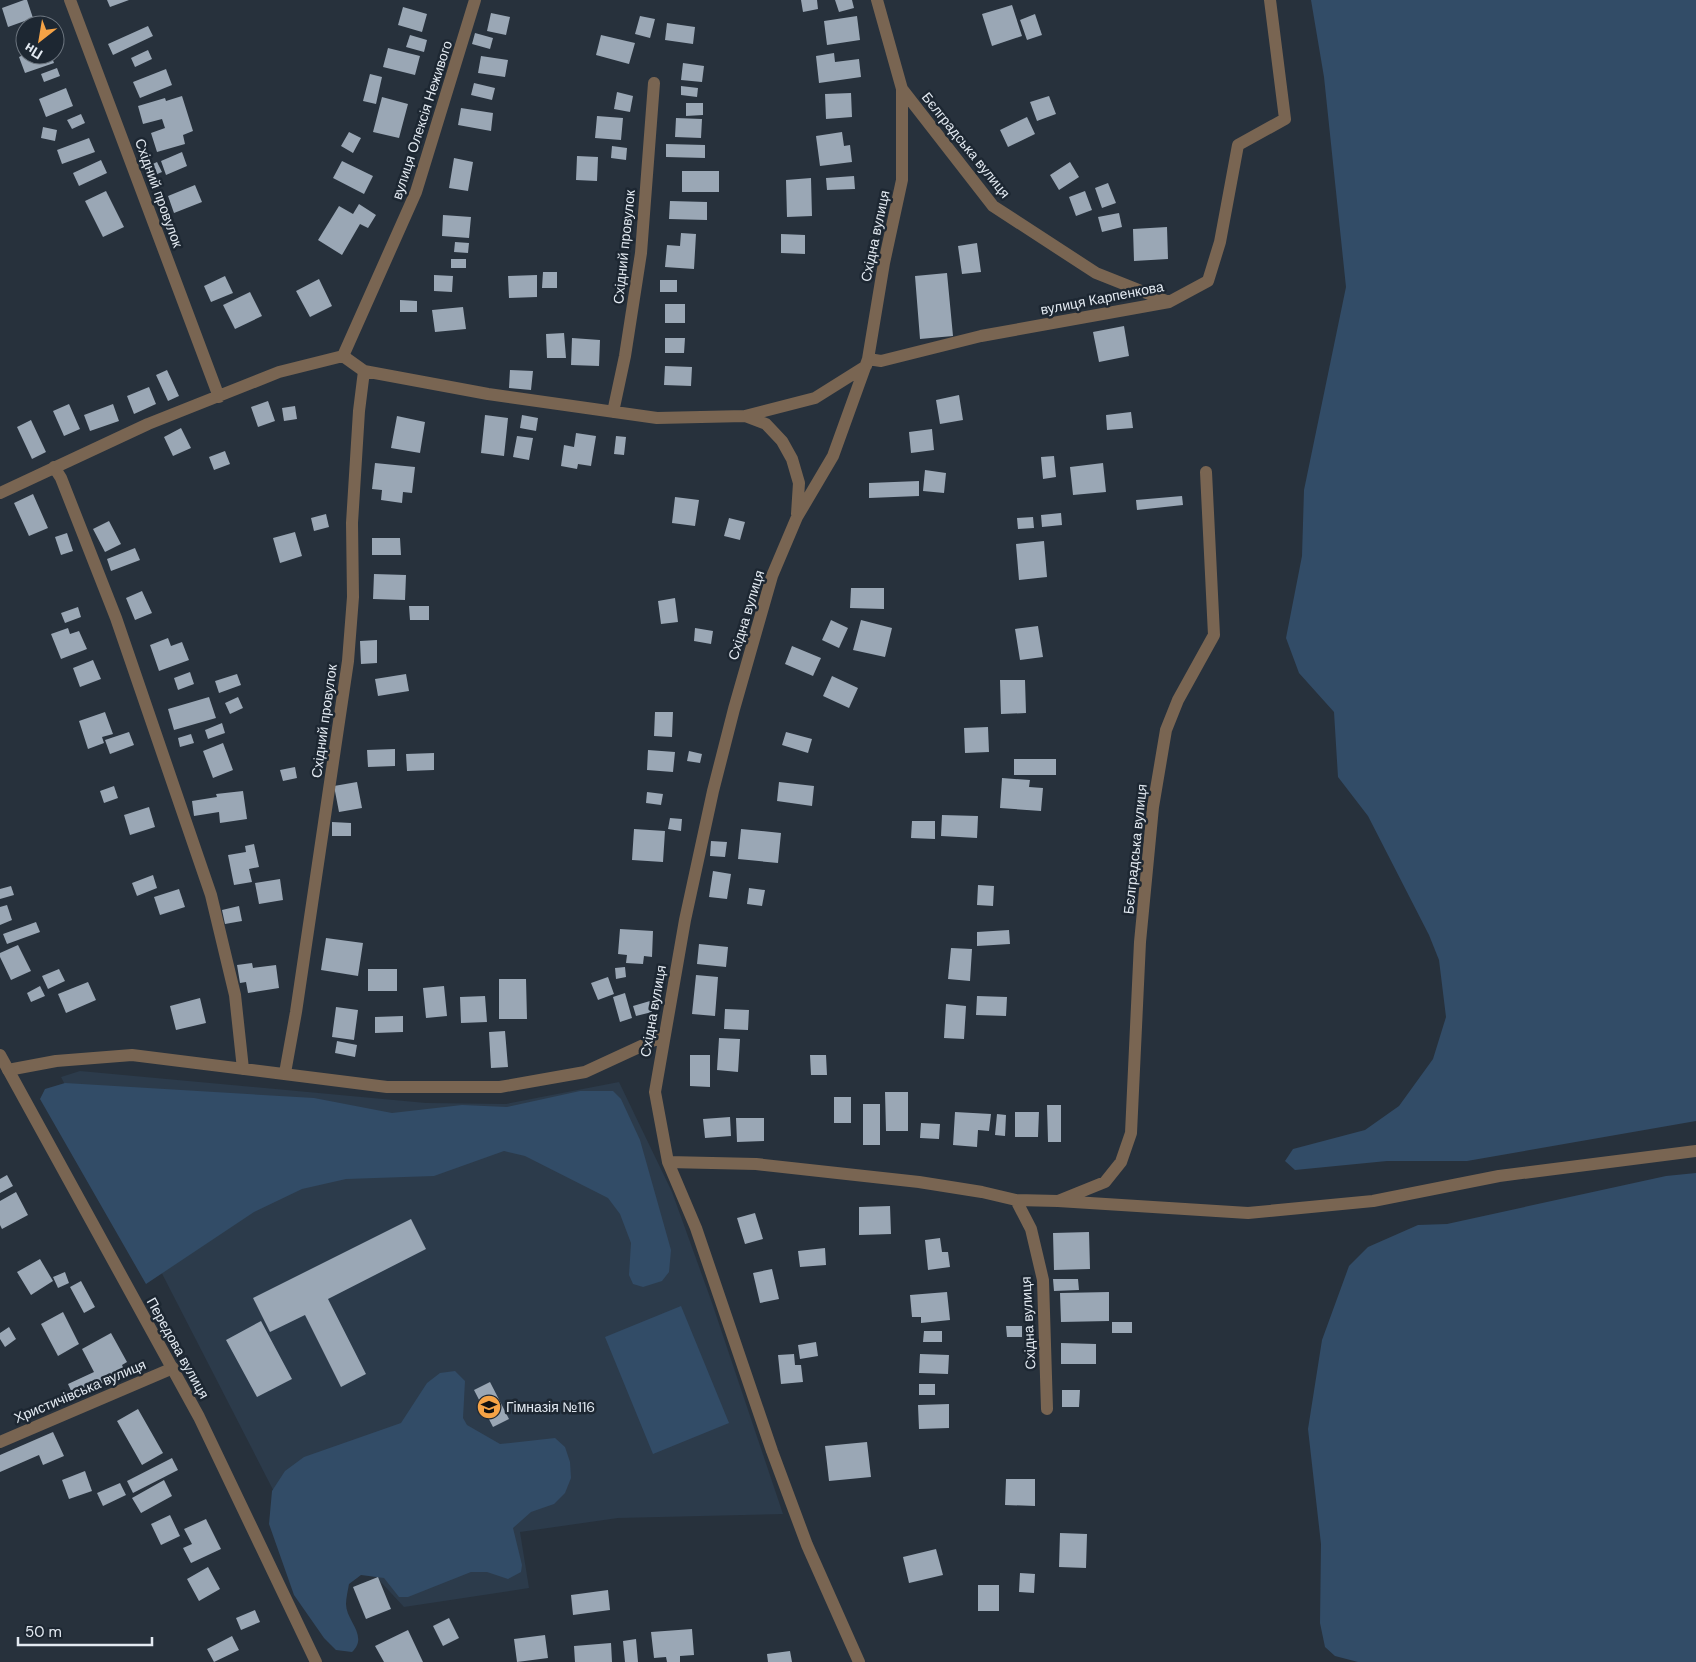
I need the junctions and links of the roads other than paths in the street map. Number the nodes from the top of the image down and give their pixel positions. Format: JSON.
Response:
{"nodes":[{"id":1,"x":70,"y":0,"type":"edge"},
{"id":2,"x":475,"y":0,"type":"edge"},
{"id":3,"x":877,"y":0,"type":"edge"},
{"id":4,"x":1270,"y":0,"type":"edge"},
{"id":5,"x":654,"y":83,"type":"dead end"},
{"id":6,"x":902,"y":89,"type":"junction"},
{"id":7,"x":1169,"y":302,"type":"junction"},
{"id":8,"x":343,"y":356,"type":"junction"},
{"id":9,"x":867,"y":363,"type":"junction"},
{"id":10,"x":364,"y":371,"type":"junction"},
{"id":11,"x":219,"y":397,"type":"junction"},
{"id":12,"x":613,"y":412,"type":"junction"},
{"id":13,"x":745,"y":416,"type":"junction"},
{"id":14,"x":54,"y":467,"type":"junction"},
{"id":15,"x":1206,"y":472,"type":"dead end"},
{"id":16,"x":0,"y":493,"type":"edge"},
{"id":17,"x":797,"y":517,"type":"junction"},
{"id":18,"x":663,"y":1036,"type":"junction"},
{"id":19,"x":0,"y":1055,"type":"edge"},
{"id":20,"x":243,"y":1069,"type":"junction"},
{"id":21,"x":8,"y":1070,"type":"junction"},
{"id":22,"x":285,"y":1073,"type":"junction"},
{"id":23,"x":1696,"y":1151,"type":"edge"},
{"id":24,"x":668,"y":1162,"type":"junction"},
{"id":25,"x":1016,"y":1200,"type":"junction"},
{"id":26,"x":1058,"y":1201,"type":"junction"},
{"id":27,"x":172,"y":1368,"type":"junction"},
{"id":28,"x":1047,"y":1409,"type":"dead end"},
{"id":29,"x":0,"y":1442,"type":"edge"},
{"id":30,"x":316,"y":1662,"type":"edge"},
{"id":31,"x":859,"y":1662,"type":"edge"}],
"edges":[{"from":1,"to":11,"type":"street","name":"Східний провулок"},
{"from":2,"to":8,"type":"street","name":"вулиця Олексія Неживого"},
{"from":3,"to":6,"type":"street","name":"Бєлградська вулиця"},
{"from":4,"to":7,"type":"street","name":"вулиця Карпенкова"},
{"from":5,"to":12,"type":"street","name":"Східний провулок"},
{"from":6,"to":7,"type":"street","name":"Бєлградська вулиця"},
{"from":6,"to":9,"type":"street","name":"Східна вулиця"},
{"from":7,"to":9,"type":"street","name":"вулиця Карпенкова"},
{"from":8,"to":10,"type":"street"},
{"from":8,"to":11,"type":"street"},
{"from":9,"to":13,"type":"street"},
{"from":9,"to":17,"type":"street","name":"Східна вулиця"},
{"from":10,"to":12,"type":"street"},
{"from":10,"to":22,"type":"street","name":"Східний провулок"},
{"from":11,"to":14,"type":"street"},
{"from":12,"to":13,"type":"street"},
{"from":13,"to":17,"type":"street"},
{"from":14,"to":16,"type":"street"},
{"from":14,"to":20,"type":"street"},
{"from":15,"to":26,"type":"street","name":"Бєлградська вулиця"},
{"from":17,"to":18,"type":"street","name":"Східна вулиця"},
{"from":18,"to":22,"type":"street"},
{"from":18,"to":24,"type":"street","name":"Східна вулиця"},
{"from":19,"to":21,"type":"street","name":"Передова вулиця"},
{"from":20,"to":21,"type":"street"},
{"from":20,"to":22,"type":"street"},
{"from":21,"to":27,"type":"street","name":"Передова вулиця"},
{"from":23,"to":26,"type":"street"},
{"from":24,"to":25,"type":"street"},
{"from":24,"to":31,"type":"street","name":"Східна вулиця"},
{"from":25,"to":26,"type":"street"},
{"from":25,"to":28,"type":"street","name":"Східна вулиця"},
{"from":27,"to":29,"type":"street","name":"Христичівська вулиця"},
{"from":27,"to":30,"type":"street","name":"Передова вулиця"}]}
